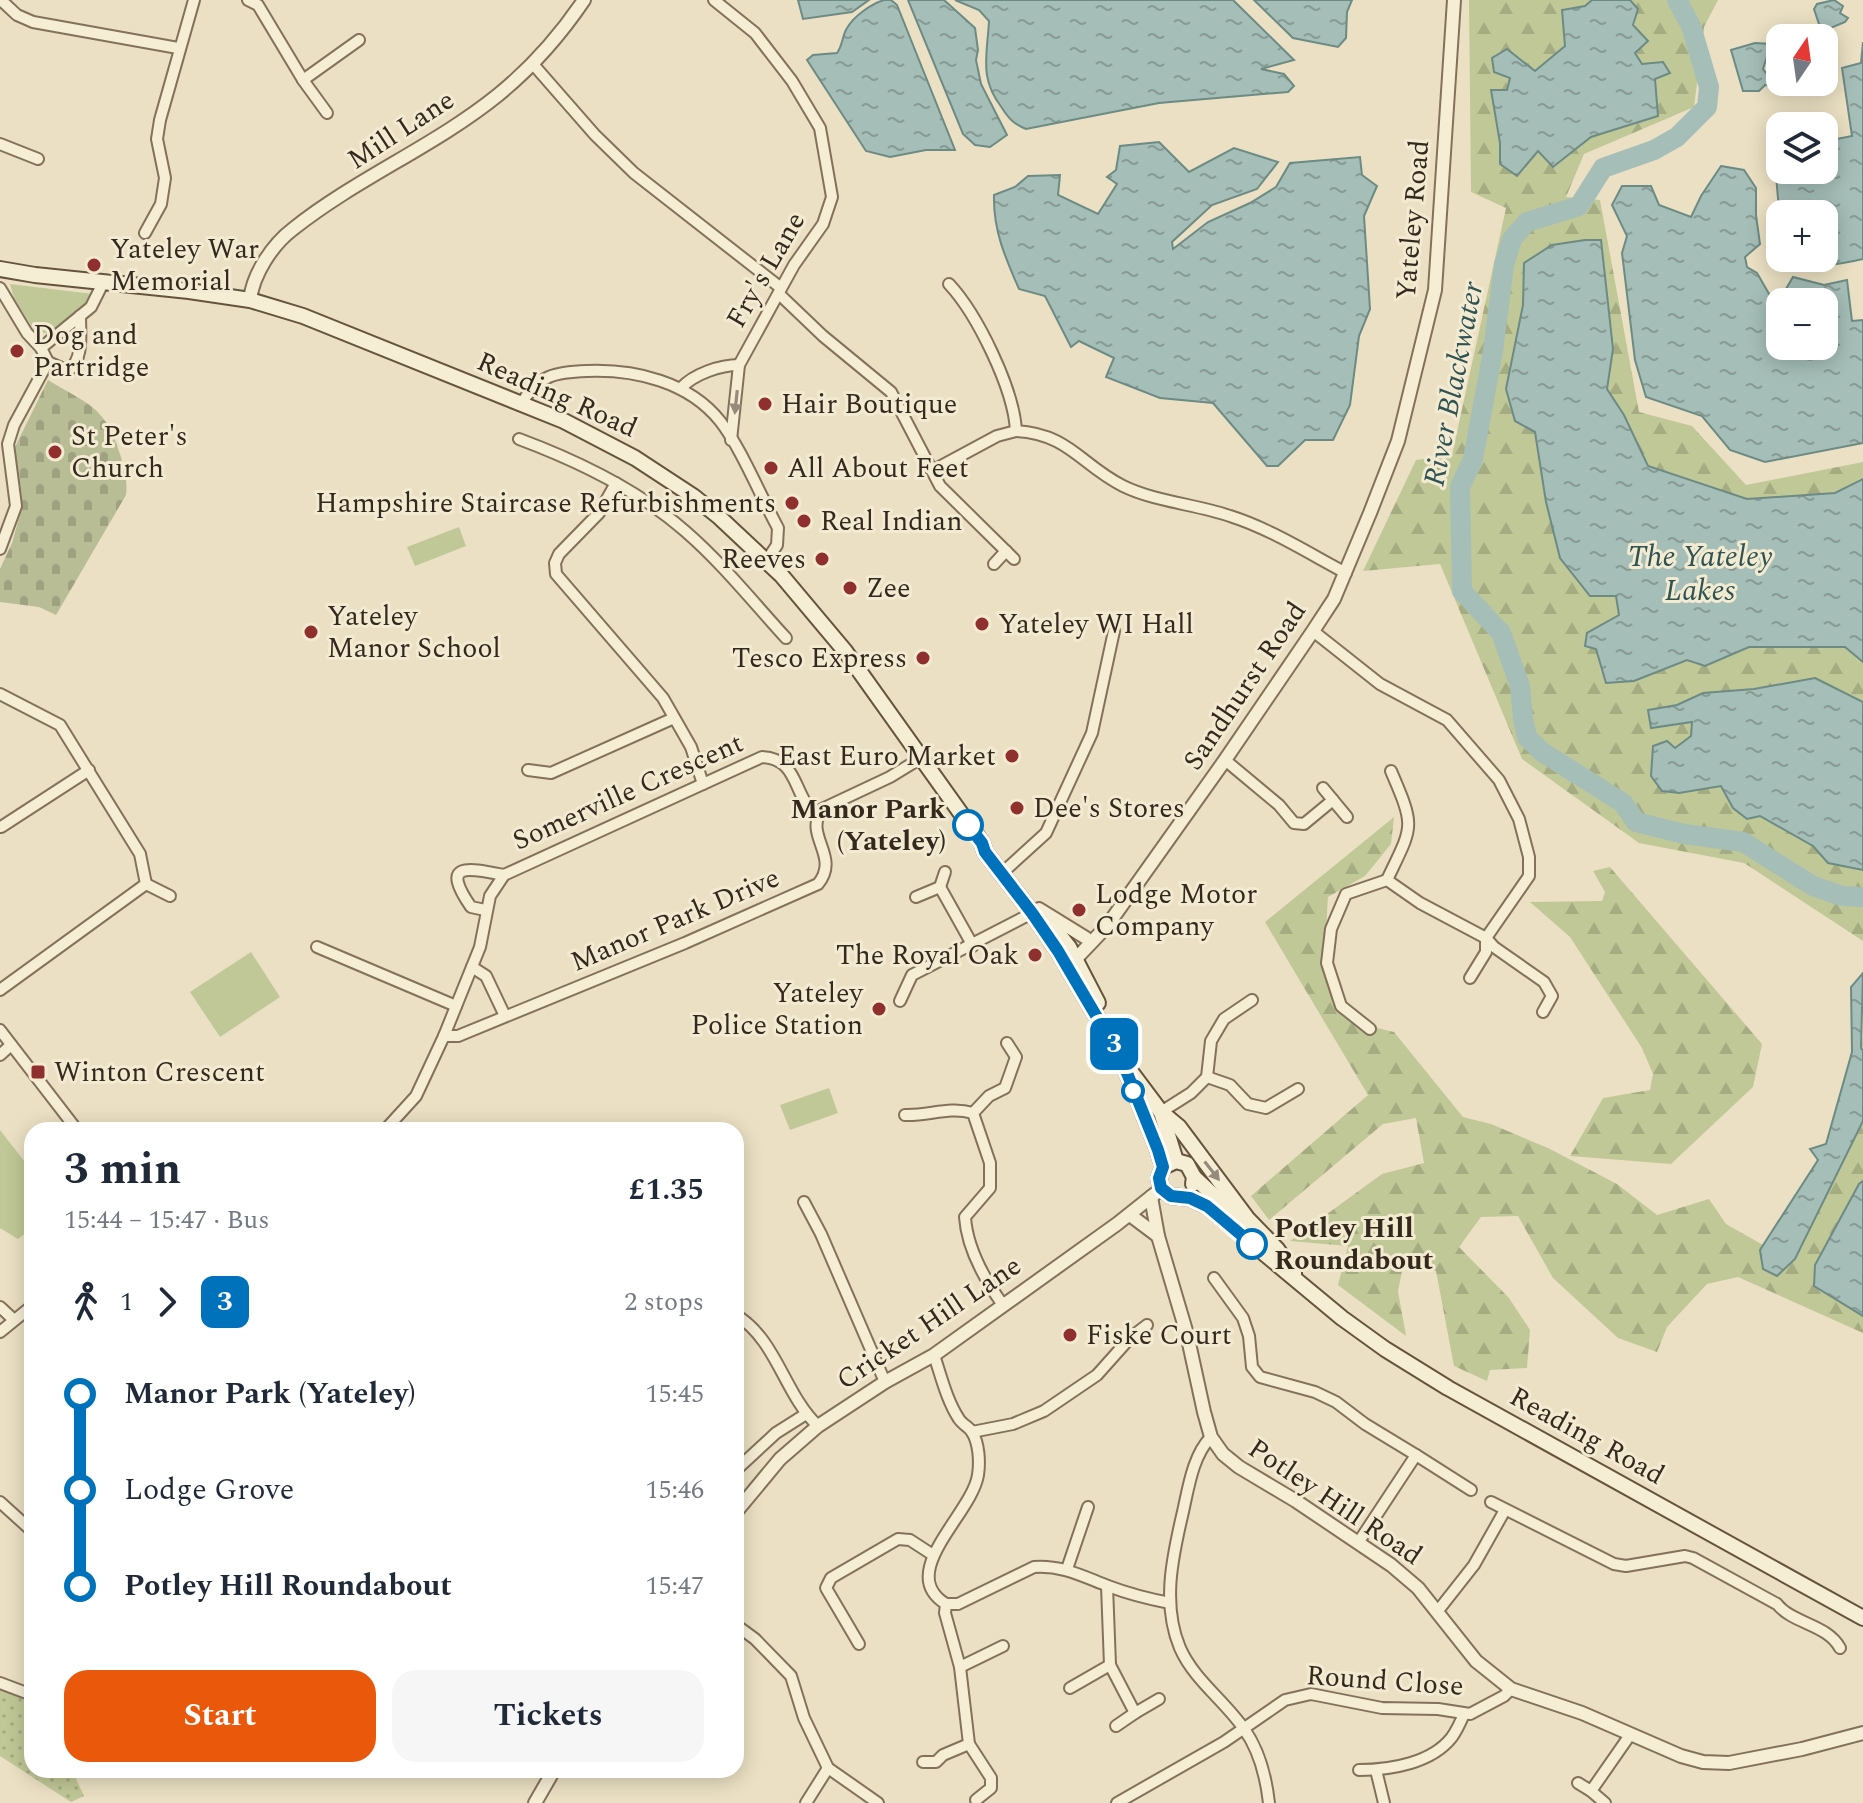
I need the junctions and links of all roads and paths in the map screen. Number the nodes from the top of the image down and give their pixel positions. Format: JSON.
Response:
{"nodes":[{"id":1,"x":1,"y":0,"type":"edge"},
{"id":2,"x":194,"y":0,"type":"edge"},
{"id":3,"x":248,"y":0,"type":"edge"},
{"id":4,"x":584,"y":0,"type":"edge"},
{"id":5,"x":714,"y":0,"type":"edge"},
{"id":6,"x":1454,"y":0,"type":"edge"},
{"id":7,"x":359,"y":40,"type":"dead end"},
{"id":8,"x":178,"y":48,"type":"junction"},
{"id":9,"x":532,"y":63,"type":"junction"},
{"id":10,"x":303,"y":80,"type":"junction"},
{"id":11,"x":327,"y":113,"type":"dead end"},
{"id":12,"x":0,"y":144,"type":"edge"},
{"id":13,"x":38,"y":159,"type":"dead end"},
{"id":14,"x":145,"y":233,"type":"dead end"},
{"id":15,"x":0,"y":269,"type":"edge"},
{"id":16,"x":103,"y":283,"type":"junction"},
{"id":17,"x":949,"y":284,"type":"dead end"},
{"id":18,"x":0,"y":288,"type":"edge"},
{"id":19,"x":780,"y":291,"type":"junction"},
{"id":20,"x":250,"y":300,"type":"junction"},
{"id":21,"x":80,"y":316,"type":"junction"},
{"id":22,"x":41,"y":348,"type":"junction"},
{"id":23,"x":48,"y":362,"type":"junction"},
{"id":24,"x":739,"y":365,"type":"junction"},
{"id":25,"x":681,"y":388,"type":"junction"},
{"id":26,"x":521,"y":404,"type":"junction"},
{"id":27,"x":1016,"y":431,"type":"junction"},
{"id":28,"x":519,"y":439,"type":"dead end"},
{"id":29,"x":731,"y":440,"type":"junction"},
{"id":30,"x":1398,"y":441,"type":"joint"},
{"id":31,"x":932,"y":471,"type":"junction"},
{"id":32,"x":616,"y":483,"type":"junction"},
{"id":33,"x":0,"y":549,"type":"edge"},
{"id":34,"x":767,"y":560,"type":"junction"},
{"id":35,"x":994,"y":564,"type":"dead end"},
{"id":36,"x":1346,"y":573,"type":"junction"},
{"id":37,"x":1114,"y":631,"type":"dead end"},
{"id":38,"x":1313,"y":631,"type":"junction"},
{"id":39,"x":786,"y":638,"type":"dead end"},
{"id":40,"x":0,"y":694,"type":"edge"},
{"id":41,"x":674,"y":718,"type":"junction"},
{"id":42,"x":921,"y":758,"type":"junction"},
{"id":43,"x":1225,"y":760,"type":"junction"},
{"id":44,"x":89,"y":770,"type":"junction"},
{"id":45,"x":528,"y":770,"type":"dead end"},
{"id":46,"x":1391,"y":771,"type":"dead end"},
{"id":47,"x":703,"y":784,"type":"junction"},
{"id":48,"x":1323,"y":788,"type":"dead end"},
{"id":49,"x":1333,"y":800,"type":"junction"},
{"id":50,"x":817,"y":816,"type":"junction"},
{"id":51,"x":1347,"y":817,"type":"dead end"},
{"id":52,"x":1,"y":827,"type":"edge"},
{"id":53,"x":1004,"y":871,"type":"junction"},
{"id":54,"x":945,"y":872,"type":"dead end"},
{"id":55,"x":504,"y":875,"type":"junction"},
{"id":56,"x":1387,"y":880,"type":"junction"},
{"id":57,"x":146,"y":884,"type":"junction"},
{"id":58,"x":940,"y":887,"type":"junction"},
{"id":59,"x":170,"y":896,"type":"dead end"},
{"id":60,"x":916,"y":897,"type":"dead end"},
{"id":61,"x":485,"y":910,"type":"junction"},
{"id":62,"x":1036,"y":911,"type":"junction"},
{"id":63,"x":1090,"y":938,"type":"junction"},
{"id":64,"x":1486,"y":938,"type":"junction"},
{"id":65,"x":973,"y":946,"type":"junction"},
{"id":66,"x":317,"y":947,"type":"dead end"},
{"id":67,"x":1068,"y":957,"type":"junction"},
{"id":68,"x":472,"y":967,"type":"junction"},
{"id":69,"x":1470,"y":978,"type":"dead end"},
{"id":70,"x":0,"y":990,"type":"edge"},
{"id":71,"x":1252,"y":1000,"type":"dead end"},
{"id":72,"x":900,"y":1001,"type":"dead end"},
{"id":73,"x":456,"y":1006,"type":"junction"},
{"id":74,"x":1543,"y":1012,"type":"dead end"},
{"id":75,"x":505,"y":1016,"type":"junction"},
{"id":76,"x":1370,"y":1029,"type":"dead end"},
{"id":77,"x":0,"y":1030,"type":"edge"},
{"id":78,"x":444,"y":1036,"type":"junction"},
{"id":79,"x":1007,"y":1043,"type":"dead end"},
{"id":80,"x":11,"y":1045,"type":"junction"},
{"id":81,"x":0,"y":1055,"type":"edge"},
{"id":82,"x":1121,"y":1058,"type":"junction"},
{"id":83,"x":1207,"y":1077,"type":"junction"},
{"id":84,"x":1298,"y":1089,"type":"dead end"},
{"id":85,"x":1161,"y":1112,"type":"junction"},
{"id":86,"x":973,"y":1113,"type":"junction"},
{"id":87,"x":905,"y":1115,"type":"dead end"},
{"id":88,"x":71,"y":1122,"type":"edge"},
{"id":89,"x":392,"y":1122,"type":"edge"},
{"id":90,"x":1169,"y":1164,"type":"junction"},
{"id":91,"x":1194,"y":1177,"type":"junction"},
{"id":92,"x":1156,"y":1192,"type":"junction"},
{"id":93,"x":1181,"y":1196,"type":"junction"},
{"id":94,"x":804,"y":1202,"type":"dead end"},
{"id":95,"x":1130,"y":1215,"type":"junction"},
{"id":96,"x":1158,"y":1236,"type":"junction"},
{"id":97,"x":1277,"y":1249,"type":"junction"},
{"id":98,"x":1214,"y":1278,"type":"dead end"},
{"id":99,"x":1308,"y":1293,"type":"junction"},
{"id":100,"x":1003,"y":1305,"type":"junction"},
{"id":101,"x":0,"y":1307,"type":"edge"},
{"id":102,"x":24,"y":1312,"type":"edge"},
{"id":103,"x":14,"y":1320,"type":"junction"},
{"id":104,"x":744,"y":1320,"type":"edge"},
{"id":105,"x":1147,"y":1325,"type":"dead end"},
{"id":106,"x":0,"y":1332,"type":"edge"},
{"id":107,"x":934,"y":1355,"type":"junction"},
{"id":108,"x":885,"y":1382,"type":"junction"},
{"id":109,"x":806,"y":1414,"type":"junction"},
{"id":110,"x":818,"y":1426,"type":"junction"},
{"id":111,"x":972,"y":1432,"type":"junction"},
{"id":112,"x":1211,"y":1437,"type":"junction"},
{"id":113,"x":1416,"y":1455,"type":"junction"},
{"id":114,"x":744,"y":1463,"type":"edge"},
{"id":115,"x":1471,"y":1490,"type":"dead end"},
{"id":116,"x":0,"y":1502,"type":"edge"},
{"id":117,"x":744,"y":1502,"type":"edge"},
{"id":118,"x":1491,"y":1502,"type":"dead end"},
{"id":119,"x":1088,"y":1507,"type":"dead end"},
{"id":120,"x":1505,"y":1510,"type":"junction"},
{"id":121,"x":24,"y":1524,"type":"edge"},
{"id":122,"x":1358,"y":1543,"type":"junction"},
{"id":123,"x":933,"y":1555,"type":"junction"},
{"id":124,"x":1067,"y":1569,"type":"junction"},
{"id":125,"x":1107,"y":1586,"type":"junction"},
{"id":126,"x":1170,"y":1603,"type":"junction"},
{"id":127,"x":946,"y":1604,"type":"junction"},
{"id":128,"x":1437,"y":1612,"type":"junction"},
{"id":129,"x":1863,"y":1620,"type":"edge"},
{"id":130,"x":744,"y":1631,"type":"edge"},
{"id":131,"x":859,"y":1644,"type":"dead end"},
{"id":132,"x":1003,"y":1646,"type":"dead end"},
{"id":133,"x":1840,"y":1648,"type":"dead end"},
{"id":134,"x":1110,"y":1665,"type":"junction"},
{"id":135,"x":960,"y":1667,"type":"junction"},
{"id":136,"x":0,"y":1683,"type":"edge"},
{"id":137,"x":1070,"y":1688,"type":"dead end"},
{"id":138,"x":1511,"y":1689,"type":"junction"},
{"id":139,"x":24,"y":1692,"type":"edge"},
{"id":140,"x":1159,"y":1699,"type":"dead end"},
{"id":141,"x":1135,"y":1713,"type":"junction"},
{"id":142,"x":1464,"y":1714,"type":"junction"},
{"id":143,"x":1116,"y":1726,"type":"dead end"},
{"id":144,"x":1243,"y":1727,"type":"junction"},
{"id":145,"x":1863,"y":1733,"type":"edge"},
{"id":146,"x":1630,"y":1735,"type":"junction"},
{"id":147,"x":969,"y":1744,"type":"junction"},
{"id":148,"x":923,"y":1762,"type":"dead end"},
{"id":149,"x":828,"y":1768,"type":"junction"},
{"id":150,"x":1359,"y":1770,"type":"dead end"},
{"id":151,"x":1376,"y":1770,"type":"junction"},
{"id":152,"x":549,"y":1778,"type":"edge"},
{"id":153,"x":1578,"y":1783,"type":"dead end"},
{"id":154,"x":1591,"y":1791,"type":"junction"},
{"id":155,"x":976,"y":1800,"type":"dead end"},
{"id":156,"x":535,"y":1803,"type":"edge"},
{"id":157,"x":806,"y":1803,"type":"edge"},
{"id":158,"x":878,"y":1803,"type":"edge"},
{"id":159,"x":1117,"y":1803,"type":"edge"},
{"id":160,"x":1269,"y":1803,"type":"edge"},
{"id":161,"x":1384,"y":1803,"type":"edge"},
{"id":162,"x":1605,"y":1803,"type":"edge"}],
"edges":[{"from":1,"to":8,"type":"street"},
{"from":2,"to":8,"type":"street"},
{"from":3,"to":10,"type":"street"},
{"from":4,"to":9,"type":"street","name":"Mill Lane"},
{"from":5,"to":19,"type":"street","name":"Fry's Lane"},
{"from":6,"to":30,"type":"street","name":"Yateley Road"},
{"from":7,"to":10,"type":"street"},
{"from":8,"to":14,"type":"street"},
{"from":9,"to":19,"type":"street"},
{"from":9,"to":20,"type":"street","name":"Mill Lane"},
{"from":10,"to":11,"type":"street"},
{"from":12,"to":13,"type":"street"},
{"from":15,"to":16,"type":"main road","name":"Reading Road"},
{"from":16,"to":20,"type":"main road","name":"Reading Road"},
{"from":16,"to":21,"type":"street"},
{"from":17,"to":27,"type":"street"},
{"from":18,"to":22,"type":"street"},
{"from":19,"to":24,"type":"street","name":"Fry's Lane"},
{"from":19,"to":31,"type":"street"},
{"from":20,"to":26,"type":"main road","name":"Reading Road"},
{"from":21,"to":22,"type":"street"},
{"from":21,"to":23,"type":"street"},
{"from":22,"to":23,"type":"street"},
{"from":23,"to":33,"type":"street"},
{"from":24,"to":25,"type":"street","name":"Fry's Lane"},
{"from":24,"to":29,"type":"street","name":"Fry's Lane","one_way":true},
{"from":25,"to":26,"type":"street"},
{"from":25,"to":29,"type":"street"},
{"from":26,"to":34,"type":"main road","name":"Reading Road"},
{"from":27,"to":31,"type":"street"},
{"from":27,"to":36,"type":"street"},
{"from":28,"to":32,"type":"street"},
{"from":29,"to":34,"type":"street"},
{"from":30,"to":36,"type":"street","name":"Sandhurst Road"},
{"from":31,"to":35,"type":"street"},
{"from":32,"to":39,"type":"street"},
{"from":32,"to":41,"type":"street"},
{"from":34,"to":42,"type":"main road","name":"Reading Road"},
{"from":36,"to":38,"type":"street","name":"Sandhurst Road"},
{"from":37,"to":53,"type":"street"},
{"from":38,"to":43,"type":"street","name":"Sandhurst Road"},
{"from":38,"to":64,"type":"street"},
{"from":40,"to":44,"type":"street"},
{"from":41,"to":45,"type":"street"},
{"from":41,"to":47,"type":"street"},
{"from":42,"to":50,"type":"street"},
{"from":42,"to":53,"type":"main road","name":"Reading Road"},
{"from":43,"to":49,"type":"street"},
{"from":43,"to":63,"type":"street","name":"Sandhurst Road"},
{"from":44,"to":52,"type":"street"},
{"from":44,"to":57,"type":"street"},
{"from":46,"to":56,"type":"street"},
{"from":47,"to":50,"type":"street","name":"Somerville Crescent"},
{"from":47,"to":55,"type":"street","name":"Somerville Crescent"},
{"from":48,"to":49,"type":"street"},
{"from":49,"to":51,"type":"street"},
{"from":50,"to":75,"type":"street","name":"Manor Park Drive"},
{"from":53,"to":62,"type":"main road","name":"Reading Road"},
{"from":54,"to":58,"type":"street"},
{"from":55,"to":61,"type":"street","name":"Somerville Crescent"},
{"from":55,"to":61,"type":"street"},
{"from":56,"to":64,"type":"street"},
{"from":56,"to":76,"type":"street"},
{"from":57,"to":59,"type":"street"},
{"from":57,"to":70,"type":"street"},
{"from":58,"to":60,"type":"street"},
{"from":58,"to":65,"type":"street"},
{"from":61,"to":68,"type":"street","name":"Somerville Crescent"},
{"from":62,"to":63,"type":"street"},
{"from":62,"to":65,"type":"street"},
{"from":62,"to":67,"type":"main road","name":"Reading Road"},
{"from":63,"to":67,"type":"street","name":"Sandhurst Road"},
{"from":64,"to":69,"type":"street"},
{"from":64,"to":74,"type":"street"},
{"from":65,"to":72,"type":"street"},
{"from":66,"to":73,"type":"street"},
{"from":67,"to":82,"type":"main road","name":"Reading Road"},
{"from":68,"to":73,"type":"street","name":"Somerville Crescent"},
{"from":68,"to":75,"type":"street"},
{"from":71,"to":83,"type":"street"},
{"from":73,"to":78,"type":"street","name":"Somerville Crescent"},
{"from":75,"to":78,"type":"street","name":"Manor Park Drive"},
{"from":77,"to":80,"type":"street"},
{"from":78,"to":89,"type":"street"},
{"from":79,"to":86,"type":"street"},
{"from":80,"to":81,"type":"street"},
{"from":80,"to":88,"type":"street"},
{"from":82,"to":85,"type":"main road","name":"Reading Road"},
{"from":82,"to":90,"type":"main road","name":"Reading Road"},
{"from":83,"to":84,"type":"street"},
{"from":83,"to":85,"type":"street"},
{"from":85,"to":90,"type":"main road","name":"Reading Road"},
{"from":85,"to":97,"type":"main road","name":"Reading Road","one_way":true},
{"from":86,"to":87,"type":"street"},
{"from":86,"to":100,"type":"street"},
{"from":90,"to":91,"type":"main road","name":"Reading Road"},
{"from":90,"to":92,"type":"main road","name":"Reading Road"},
{"from":91,"to":93,"type":"main road"},
{"from":91,"to":97,"type":"main road","name":"Reading Road"},
{"from":92,"to":93,"type":"main road","name":"Reading Road"},
{"from":92,"to":95,"type":"street","name":"Cricket Hill Lane"},
{"from":92,"to":96,"type":"street","name":"Potley Hill Road"},
{"from":93,"to":99,"type":"main road","name":"Reading Road"},
{"from":94,"to":108,"type":"street"},
{"from":95,"to":96,"type":"street"},
{"from":95,"to":100,"type":"street","name":"Cricket Hill Lane"},
{"from":96,"to":112,"type":"street","name":"Potley Hill Road"},
{"from":97,"to":99,"type":"main road","name":"Reading Road"},
{"from":98,"to":113,"type":"street"},
{"from":99,"to":129,"type":"main road","name":"Reading Road"},
{"from":100,"to":107,"type":"street","name":"Cricket Hill Lane"},
{"from":101,"to":103,"type":"street"},
{"from":102,"to":103,"type":"street"},
{"from":103,"to":106,"type":"street"},
{"from":104,"to":109,"type":"street"},
{"from":105,"to":111,"type":"street"},
{"from":107,"to":108,"type":"street","name":"Cricket Hill Lane"},
{"from":107,"to":111,"type":"street"},
{"from":108,"to":110,"type":"street","name":"Cricket Hill Lane"},
{"from":109,"to":110,"type":"street"},
{"from":109,"to":114,"type":"street"},
{"from":110,"to":117,"type":"street","name":"Cricket Hill Lane"},
{"from":111,"to":123,"type":"street"},
{"from":112,"to":122,"type":"street","name":"Potley Hill Road"},
{"from":112,"to":126,"type":"street"},
{"from":113,"to":115,"type":"street"},
{"from":113,"to":122,"type":"street"},
{"from":116,"to":121,"type":"street"},
{"from":118,"to":120,"type":"street"},
{"from":119,"to":124,"type":"street"},
{"from":120,"to":128,"type":"street"},
{"from":120,"to":133,"type":"street"},
{"from":122,"to":128,"type":"street","name":"Potley Hill Road"},
{"from":123,"to":127,"type":"street"},
{"from":123,"to":131,"type":"street"},
{"from":124,"to":125,"type":"street"},
{"from":124,"to":127,"type":"street"},
{"from":125,"to":126,"type":"street"},
{"from":125,"to":134,"type":"street"},
{"from":126,"to":144,"type":"street"},
{"from":127,"to":135,"type":"street"},
{"from":128,"to":138,"type":"street","name":"Potley Hill Road"},
{"from":130,"to":149,"type":"street"},
{"from":132,"to":135,"type":"street"},
{"from":134,"to":137,"type":"street"},
{"from":134,"to":141,"type":"street"},
{"from":135,"to":147,"type":"street"},
{"from":136,"to":139,"type":"street"},
{"from":138,"to":142,"type":"street","name":"Round Close"},
{"from":138,"to":146,"type":"street","name":"Potley Hill Road"},
{"from":140,"to":141,"type":"street"},
{"from":141,"to":143,"type":"street"},
{"from":142,"to":144,"type":"street","name":"Round Close"},
{"from":142,"to":151,"type":"street"},
{"from":144,"to":159,"type":"street","name":"Round Close"},
{"from":144,"to":160,"type":"street"},
{"from":145,"to":146,"type":"street","name":"Potley Hill Road"},
{"from":146,"to":154,"type":"street"},
{"from":147,"to":148,"type":"street"},
{"from":147,"to":155,"type":"street"},
{"from":149,"to":157,"type":"street"},
{"from":149,"to":158,"type":"street"},
{"from":150,"to":151,"type":"street"},
{"from":151,"to":161,"type":"street"},
{"from":152,"to":156,"type":"street"},
{"from":153,"to":154,"type":"street"},
{"from":154,"to":162,"type":"street"}]}
